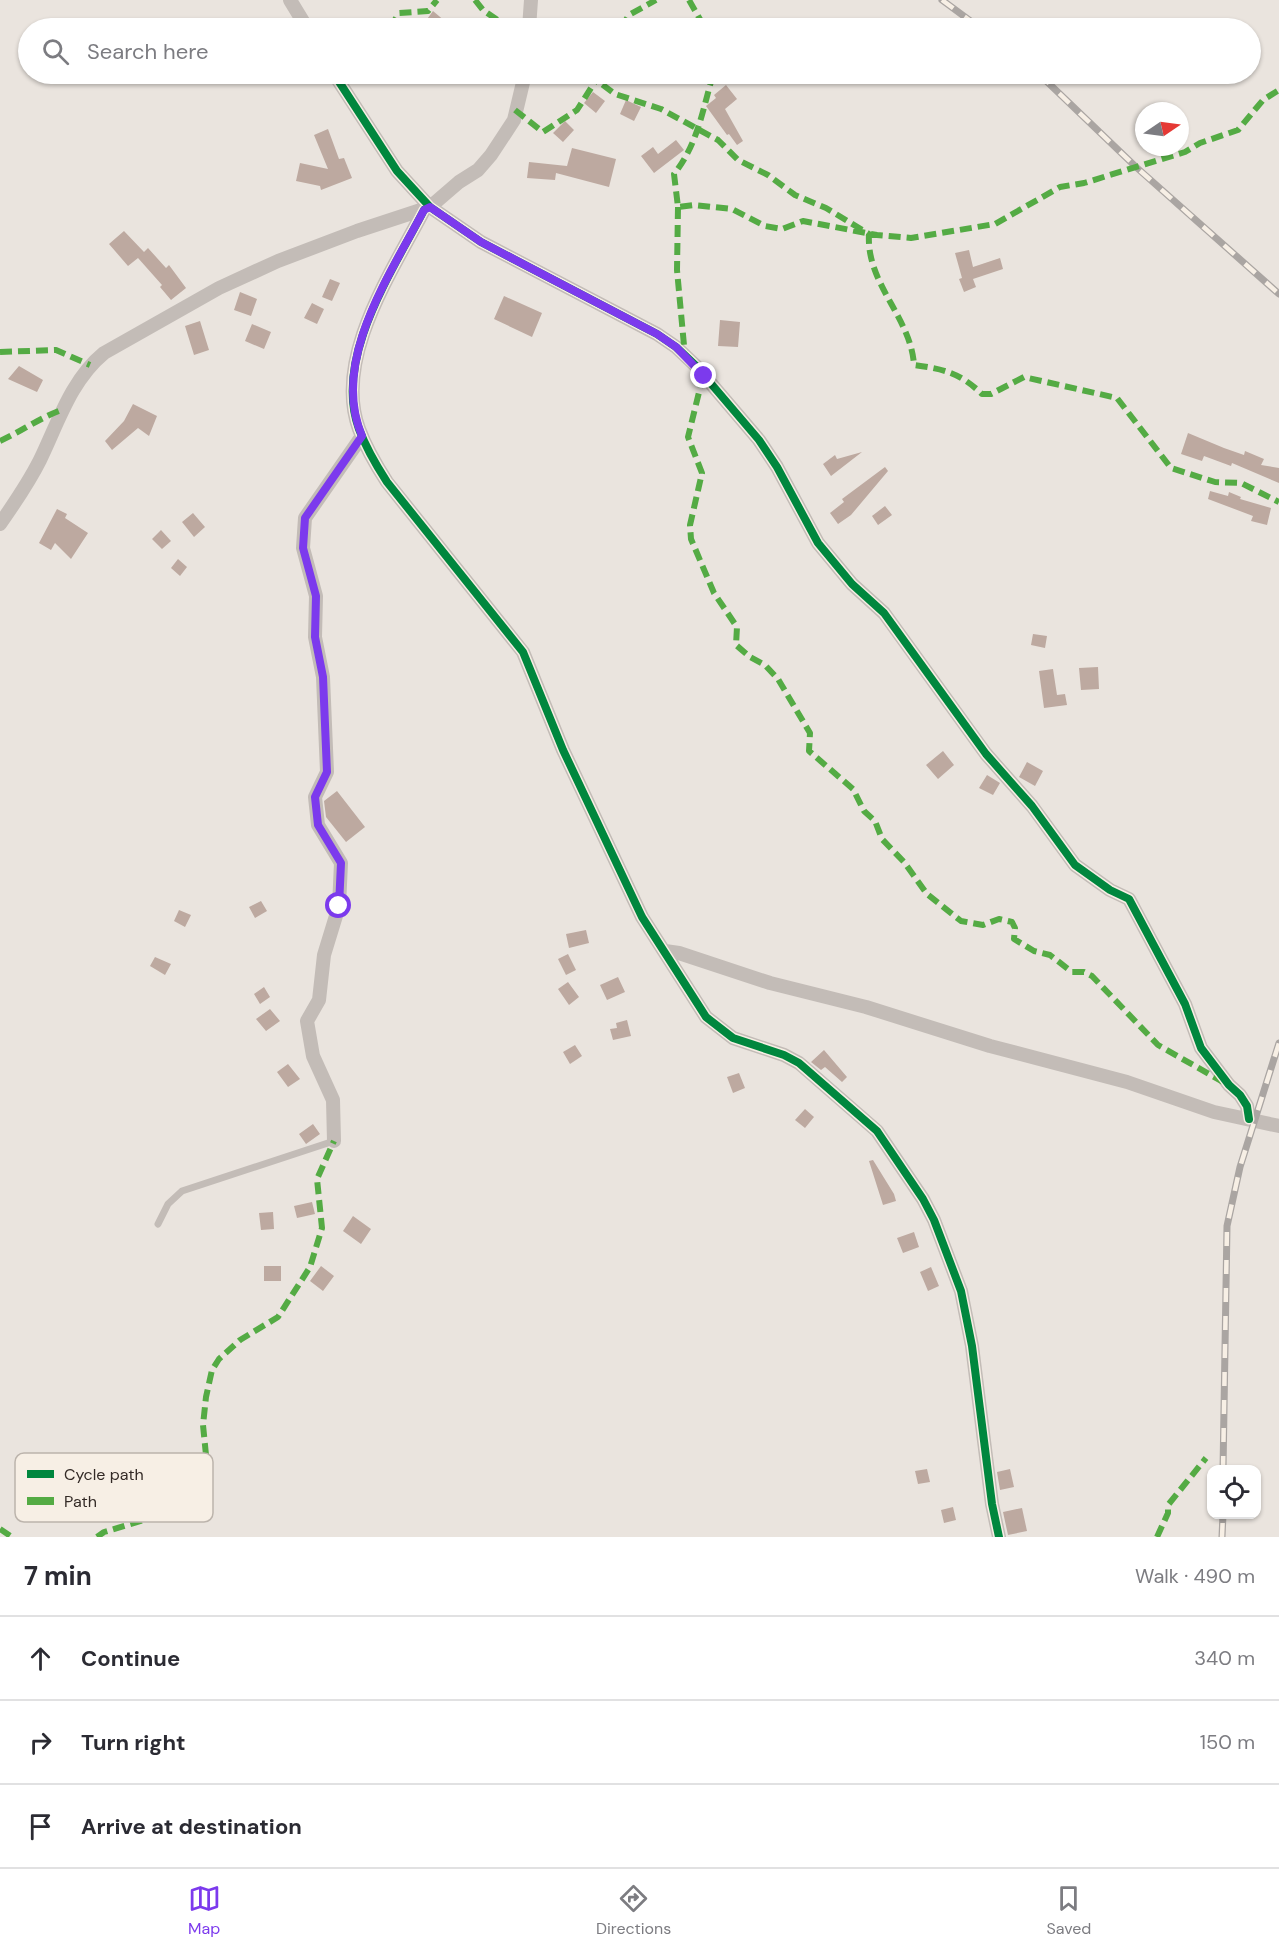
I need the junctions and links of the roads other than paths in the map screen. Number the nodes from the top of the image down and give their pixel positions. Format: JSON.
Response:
{"nodes":[{"id":1,"x":290,"y":0,"type":"edge"},
{"id":2,"x":531,"y":0,"type":"edge"},
{"id":3,"x":301,"y":18,"type":"edge"},
{"id":4,"x":530,"y":18,"type":"edge"},
{"id":5,"x":340,"y":84,"type":"edge"},
{"id":6,"x":523,"y":84,"type":"edge"},
{"id":7,"x":427,"y":209,"type":"junction"},
{"id":8,"x":362,"y":436,"type":"junction"},
{"id":9,"x":0,"y":524,"type":"edge"},
{"id":10,"x":665,"y":951,"type":"junction"},
{"id":11,"x":1249,"y":1119,"type":"junction"},
{"id":12,"x":1279,"y":1126,"type":"edge"},
{"id":13,"x":334,"y":1142,"type":"joint"},
{"id":14,"x":158,"y":1224,"type":"dead end"},
{"id":15,"x":999,"y":1537,"type":"edge"}],
"edges":[{"from":1,"to":3,"type":"street"},
{"from":2,"to":4,"type":"street"},
{"from":5,"to":7,"type":"street"},
{"from":6,"to":7,"type":"street"},
{"from":7,"to":8,"type":"street"},
{"from":7,"to":9,"type":"street"},
{"from":7,"to":11,"type":"street"},
{"from":8,"to":10,"type":"street"},
{"from":8,"to":13,"type":"street"},
{"from":10,"to":11,"type":"street"},
{"from":10,"to":15,"type":"street"},
{"from":11,"to":12,"type":"street"},
{"from":13,"to":14,"type":"lane"}]}
